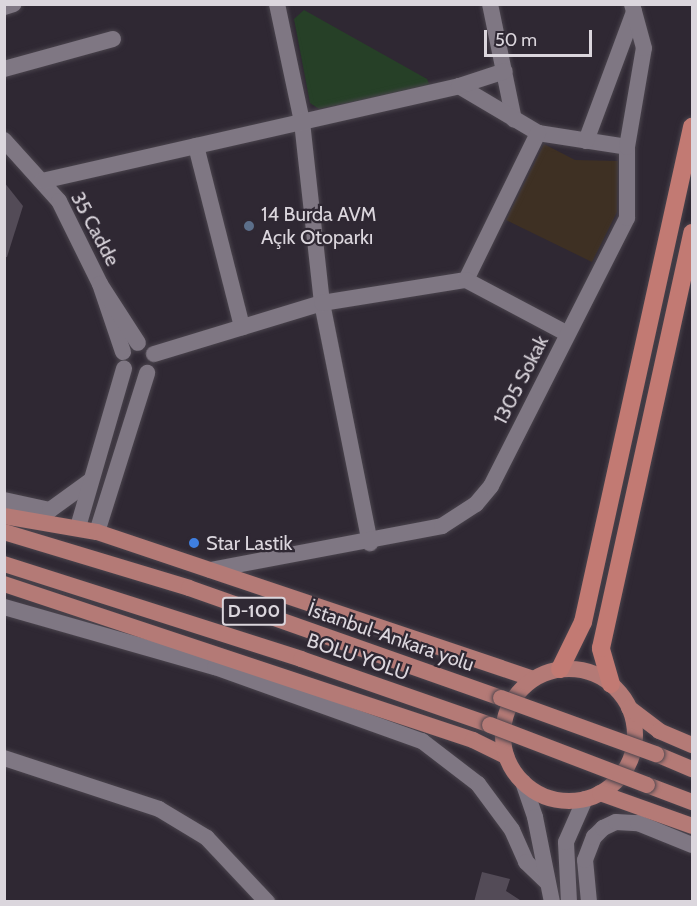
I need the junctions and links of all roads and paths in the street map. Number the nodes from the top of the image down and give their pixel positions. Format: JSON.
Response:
{"nodes":[{"id":1,"x":14,"y":4,"type":"edge"},
{"id":2,"x":277,"y":4,"type":"edge"},
{"id":3,"x":490,"y":4,"type":"edge"},
{"id":4,"x":4,"y":7,"type":"edge"},
{"id":5,"x":633,"y":8,"type":"edge"},
{"id":6,"x":113,"y":39,"type":"dead end"},
{"id":7,"x":4,"y":69,"type":"edge"},
{"id":8,"x":505,"y":71,"type":"junction"},
{"id":9,"x":459,"y":86,"type":"junction"},
{"id":10,"x":514,"y":120,"type":"junction"},
{"id":11,"x":303,"y":122,"type":"junction"},
{"id":12,"x":693,"y":127,"type":"edge"},
{"id":13,"x":538,"y":133,"type":"junction"},
{"id":14,"x":4,"y":140,"type":"edge"},
{"id":15,"x":586,"y":141,"type":"junction"},
{"id":16,"x":196,"y":146,"type":"junction"},
{"id":17,"x":627,"y":147,"type":"junction"},
{"id":18,"x":42,"y":181,"type":"junction"},
{"id":19,"x":693,"y":232,"type":"edge"},
{"id":20,"x":466,"y":280,"type":"junction"},
{"id":21,"x":100,"y":284,"type":"junction"},
{"id":22,"x":322,"y":303,"type":"junction"},
{"id":23,"x":242,"y":327,"type":"junction"},
{"id":24,"x":568,"y":334,"type":"junction"},
{"id":25,"x":138,"y":343,"type":"junction"},
{"id":26,"x":154,"y":354,"type":"junction"},
{"id":27,"x":124,"y":360,"type":"junction"},
{"id":28,"x":147,"y":373,"type":"junction"},
{"id":29,"x":90,"y":481,"type":"junction"},
{"id":30,"x":4,"y":500,"type":"edge"},
{"id":31,"x":4,"y":516,"type":"edge"},
{"id":32,"x":78,"y":527,"type":"junction"},
{"id":33,"x":4,"y":532,"type":"edge"},
{"id":34,"x":98,"y":532,"type":"junction"},
{"id":35,"x":370,"y":543,"type":"junction"},
{"id":36,"x":4,"y":564,"type":"edge"},
{"id":37,"x":210,"y":570,"type":"junction"},
{"id":38,"x":4,"y":584,"type":"edge"},
{"id":39,"x":4,"y":607,"type":"edge"},
{"id":40,"x":560,"y":669,"type":"junction"},
{"id":41,"x":533,"y":679,"type":"junction"},
{"id":42,"x":610,"y":684,"type":"junction"},
{"id":43,"x":629,"y":708,"type":"junction"},
{"id":44,"x":693,"y":745,"type":"edge"},
{"id":45,"x":506,"y":756,"type":"junction"},
{"id":46,"x":4,"y":758,"type":"edge"},
{"id":47,"x":693,"y":769,"type":"edge"},
{"id":48,"x":523,"y":782,"type":"junction"},
{"id":49,"x":592,"y":796,"type":"junction"},
{"id":50,"x":693,"y":802,"type":"edge"},
{"id":51,"x":693,"y":826,"type":"edge"},
{"id":52,"x":693,"y":845,"type":"edge"},
{"id":53,"x":548,"y":883,"type":"junction"},
{"id":54,"x":267,"y":902,"type":"edge"},
{"id":55,"x":552,"y":902,"type":"edge"},
{"id":56,"x":569,"y":902,"type":"edge"},
{"id":57,"x":589,"y":902,"type":"edge"}],
"edges":[{"from":1,"to":4,"type":"street"},
{"from":2,"to":11,"type":"street"},
{"from":3,"to":8,"type":"street"},
{"from":5,"to":15,"type":"street"},
{"from":5,"to":17,"type":"street","name":"1305 Sokak"},
{"from":6,"to":7,"type":"street"},
{"from":8,"to":9,"type":"street"},
{"from":8,"to":10,"type":"street"},
{"from":9,"to":10,"type":"street"},
{"from":9,"to":11,"type":"street"},
{"from":10,"to":13,"type":"street"},
{"from":11,"to":16,"type":"street"},
{"from":11,"to":22,"type":"street"},
{"from":12,"to":40,"type":"highway"},
{"from":13,"to":15,"type":"street"},
{"from":13,"to":20,"type":"street"},
{"from":14,"to":18,"type":"street","name":"35 Cadde"},
{"from":15,"to":17,"type":"street"},
{"from":16,"to":18,"type":"street"},
{"from":16,"to":23,"type":"street"},
{"from":17,"to":24,"type":"street","name":"1305 Sokak"},
{"from":18,"to":21,"type":"street","name":"35 Cadde"},
{"from":19,"to":42,"type":"highway"},
{"from":20,"to":22,"type":"street"},
{"from":20,"to":24,"type":"street"},
{"from":21,"to":25,"type":"street"},
{"from":21,"to":27,"type":"street"},
{"from":22,"to":23,"type":"street"},
{"from":22,"to":35,"type":"street"},
{"from":23,"to":26,"type":"street"},
{"from":24,"to":35,"type":"street","name":"1305 Sokak"},
{"from":25,"to":26,"type":"street"},
{"from":25,"to":27,"type":"street"},
{"from":26,"to":28,"type":"street"},
{"from":27,"to":28,"type":"street"},
{"from":27,"to":29,"type":"street"},
{"from":28,"to":34,"type":"street"},
{"from":29,"to":30,"type":"street"},
{"from":29,"to":32,"type":"street"},
{"from":31,"to":32,"type":"highway"},
{"from":32,"to":34,"type":"highway"},
{"from":33,"to":47,"type":"highway","name":"İstanbul-Ankara yolu","number":"D-100","bridge":true},
{"from":34,"to":37,"type":"highway"},
{"from":35,"to":37,"type":"street","name":"1305 Sokak"},
{"from":36,"to":50,"type":"highway","name":"BOLU YOLU","number":"D-100","bridge":true},
{"from":37,"to":41,"type":"highway"},
{"from":38,"to":45,"type":"highway"},
{"from":39,"to":53,"type":"street"},
{"from":40,"to":41,"type":"highway"},
{"from":40,"to":42,"type":"highway"},
{"from":41,"to":45,"type":"highway"},
{"from":42,"to":43,"type":"highway"},
{"from":43,"to":44,"type":"highway"},
{"from":43,"to":49,"type":"highway"},
{"from":45,"to":48,"type":"highway"},
{"from":46,"to":54,"type":"street"},
{"from":48,"to":49,"type":"highway"},
{"from":48,"to":53,"type":"street"},
{"from":49,"to":51,"type":"highway"},
{"from":49,"to":56,"type":"street"},
{"from":52,"to":57,"type":"street"},
{"from":53,"to":55,"type":"street"}]}
